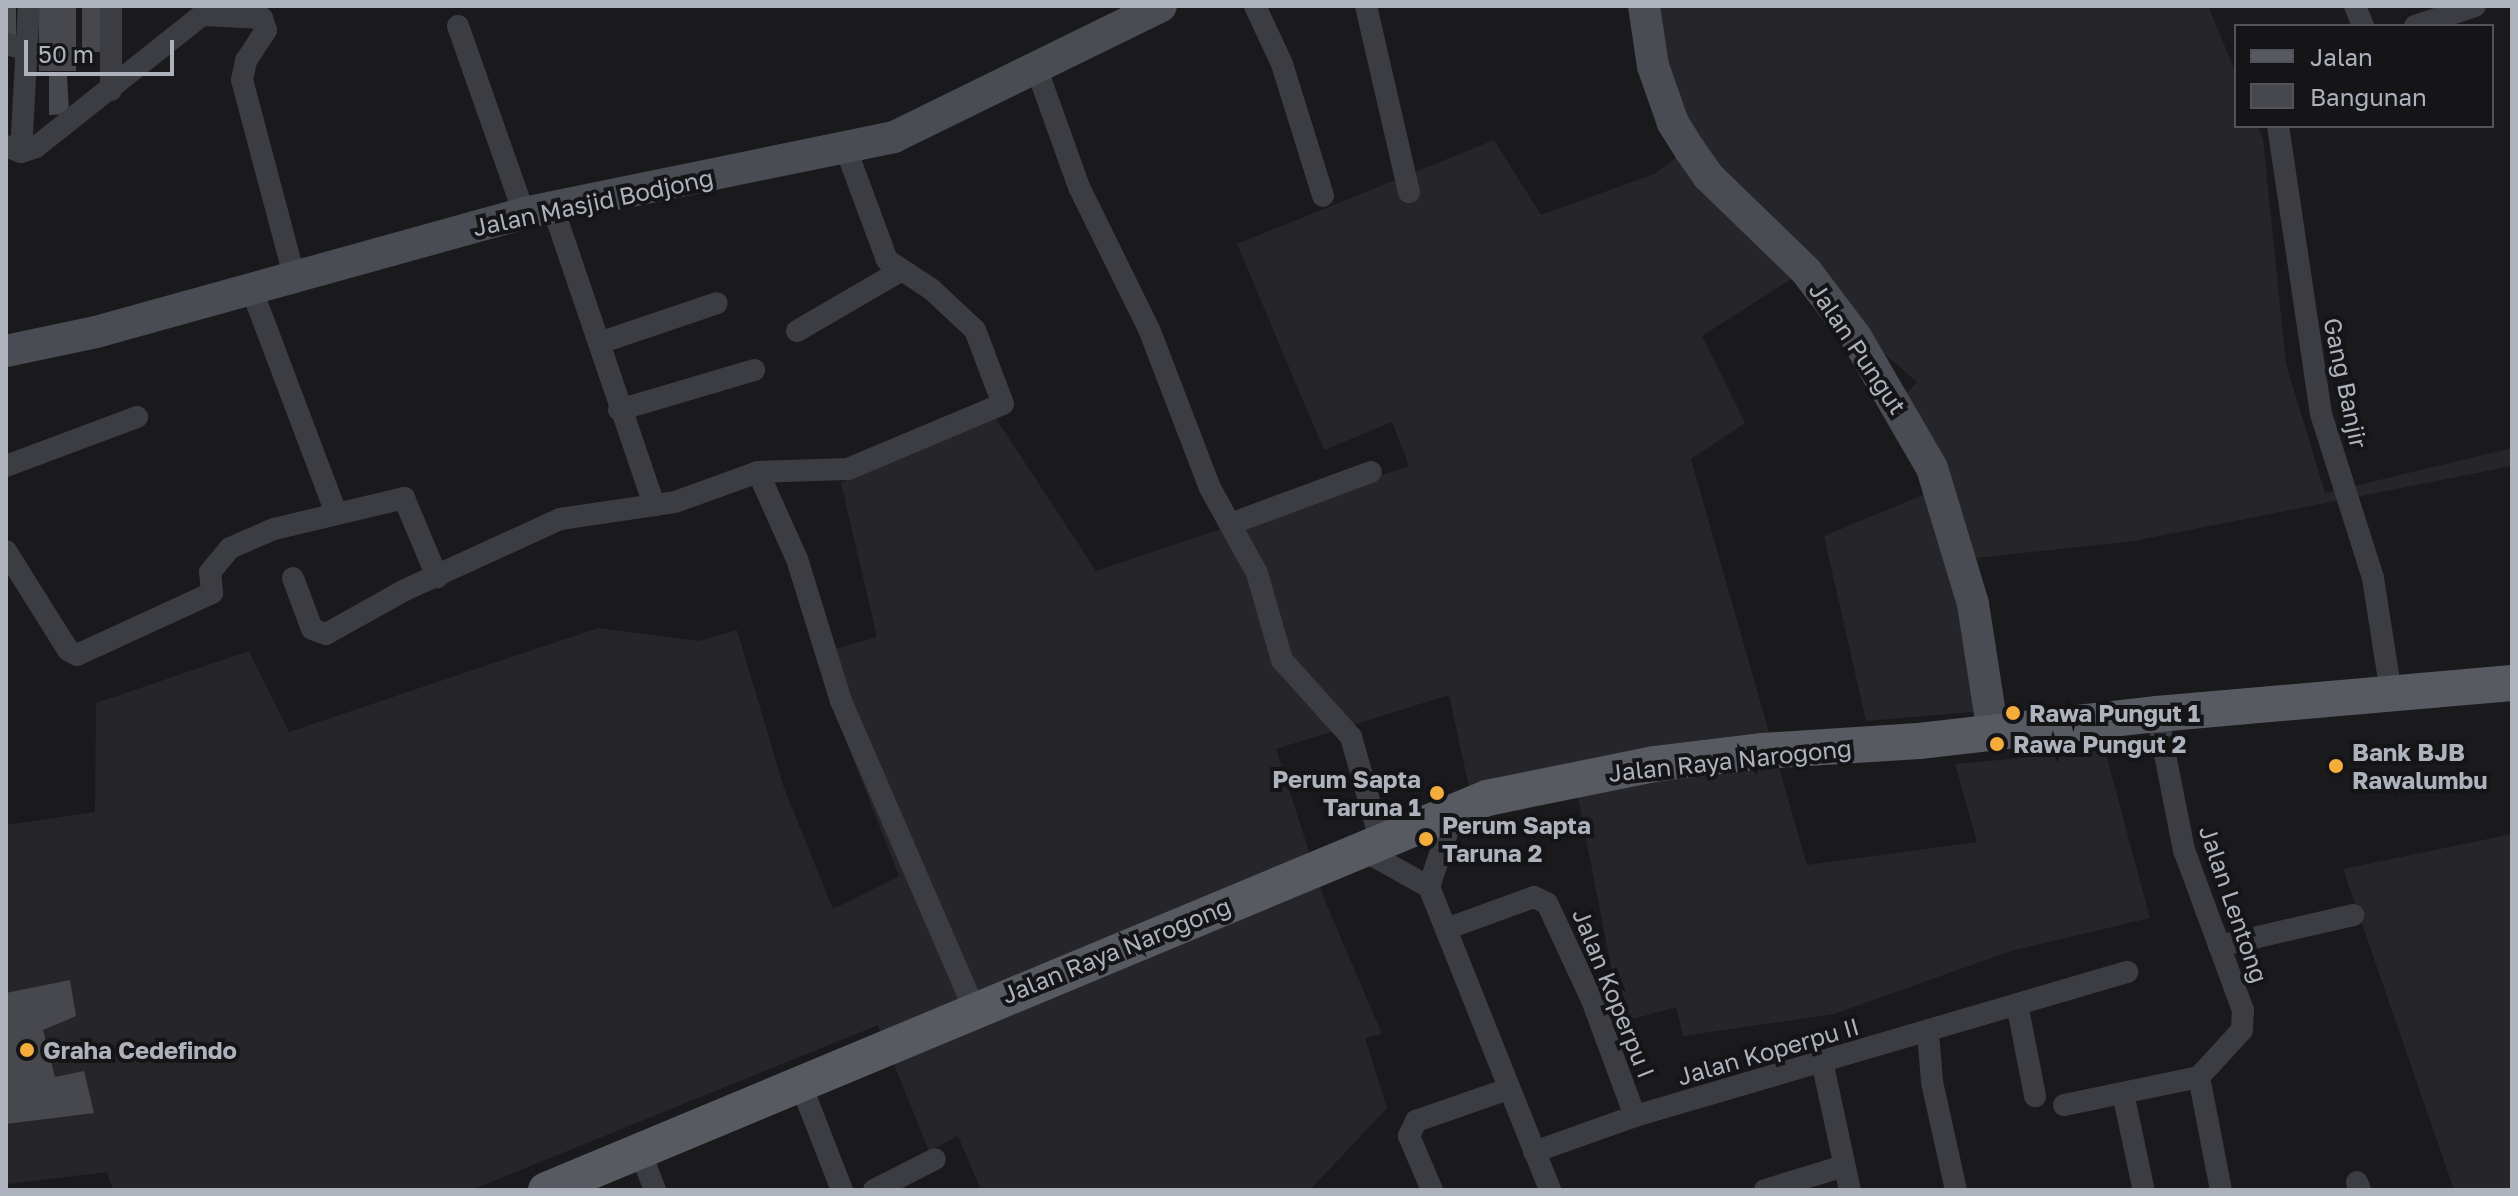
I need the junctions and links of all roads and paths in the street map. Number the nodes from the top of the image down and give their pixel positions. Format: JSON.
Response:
{"nodes":[{"id":1,"x":29,"y":6,"type":"edge"},
{"id":2,"x":111,"y":6,"type":"edge"},
{"id":3,"x":1161,"y":6,"type":"edge"},
{"id":4,"x":1255,"y":6,"type":"edge"},
{"id":5,"x":1366,"y":6,"type":"edge"},
{"id":6,"x":1644,"y":6,"type":"edge"},
{"id":7,"x":2475,"y":6,"type":"edge"},
{"id":8,"x":214,"y":9,"type":"edge"},
{"id":9,"x":2424,"y":17,"type":"edge"},
{"id":10,"x":458,"y":26,"type":"dead end"},
{"id":11,"x":6,"y":44,"type":"edge"},
{"id":12,"x":30,"y":50,"type":"junction"},
{"id":13,"x":1036,"y":67,"type":"junction"},
{"id":14,"x":111,"y":90,"type":"junction"},
{"id":15,"x":2278,"y":128,"type":"edge"},
{"id":16,"x":13,"y":149,"type":"edge"},
{"id":17,"x":846,"y":149,"type":"junction"},
{"id":18,"x":1409,"y":192,"type":"dead end"},
{"id":19,"x":1323,"y":196,"type":"dead end"},
{"id":20,"x":538,"y":211,"type":"junction"},
{"id":21,"x":900,"y":271,"type":"junction"},
{"id":22,"x":294,"y":275,"type":"junction"},
{"id":23,"x":251,"y":288,"type":"junction"},
{"id":24,"x":717,"y":303,"type":"dead end"},
{"id":25,"x":797,"y":331,"type":"dead end"},
{"id":26,"x":602,"y":342,"type":"junction"},
{"id":27,"x":6,"y":351,"type":"edge"},
{"id":28,"x":754,"y":370,"type":"dead end"},
{"id":29,"x":619,"y":410,"type":"junction"},
{"id":30,"x":137,"y":417,"type":"dead end"},
{"id":31,"x":6,"y":466,"type":"edge"},
{"id":32,"x":758,"y":472,"type":"junction"},
{"id":33,"x":1371,"y":472,"type":"dead end"},
{"id":34,"x":654,"y":505,"type":"junction"},
{"id":35,"x":336,"y":513,"type":"junction"},
{"id":36,"x":1233,"y":523,"type":"junction"},
{"id":37,"x":6,"y":551,"type":"edge"},
{"id":38,"x":437,"y":577,"type":"junction"},
{"id":39,"x":293,"y":578,"type":"dead end"},
{"id":40,"x":2512,"y":683,"type":"edge"},
{"id":41,"x":2391,"y":693,"type":"junction"},
{"id":42,"x":2157,"y":714,"type":"junction"},
{"id":43,"x":1993,"y":733,"type":"junction"},
{"id":44,"x":1455,"y":809,"type":"junction"},
{"id":45,"x":1370,"y":843,"type":"junction"},
{"id":46,"x":1429,"y":887,"type":"junction"},
{"id":47,"x":2353,"y":915,"type":"dead end"},
{"id":48,"x":1446,"y":929,"type":"junction"},
{"id":49,"x":2219,"y":946,"type":"junction"},
{"id":50,"x":2127,"y":972,"type":"dead end"},
{"id":51,"x":2017,"y":1004,"type":"junction"},
{"id":52,"x":974,"y":1008,"type":"junction"},
{"id":53,"x":1928,"y":1033,"type":"junction"},
{"id":54,"x":1822,"y":1061,"type":"junction"},
{"id":55,"x":2199,"y":1077,"type":"junction"},
{"id":56,"x":801,"y":1085,"type":"junction"},
{"id":57,"x":1508,"y":1089,"type":"junction"},
{"id":58,"x":2123,"y":1093,"type":"junction"},
{"id":59,"x":2035,"y":1096,"type":"dead end"},
{"id":60,"x":2064,"y":1105,"type":"dead end"},
{"id":61,"x":1635,"y":1116,"type":"junction"},
{"id":62,"x":640,"y":1151,"type":"junction"},
{"id":63,"x":1534,"y":1152,"type":"junction"},
{"id":64,"x":935,"y":1159,"type":"dead end"},
{"id":65,"x":1844,"y":1166,"type":"junction"},
{"id":66,"x":2143,"y":1187,"type":"dead end"},
{"id":67,"x":546,"y":1190,"type":"edge"},
{"id":68,"x":655,"y":1190,"type":"edge"},
{"id":69,"x":842,"y":1190,"type":"edge"},
{"id":70,"x":874,"y":1190,"type":"edge"},
{"id":71,"x":1432,"y":1190,"type":"edge"},
{"id":72,"x":1550,"y":1190,"type":"edge"},
{"id":73,"x":1765,"y":1190,"type":"edge"},
{"id":74,"x":1850,"y":1190,"type":"edge"},
{"id":75,"x":1956,"y":1190,"type":"edge"},
{"id":76,"x":2221,"y":1190,"type":"edge"}],
"edges":[{"from":1,"to":12,"type":"street"},
{"from":2,"to":14,"type":"street"},
{"from":3,"to":13,"type":"street","name":"Jalan Masjid Bodjong"},
{"from":4,"to":19,"type":"street"},
{"from":5,"to":18,"type":"street"},
{"from":6,"to":43,"type":"street","name":"Jalan Pungut"},
{"from":7,"to":9,"type":"street"},
{"from":8,"to":14,"type":"street"},
{"from":8,"to":22,"type":"street"},
{"from":10,"to":20,"type":"street"},
{"from":11,"to":12,"type":"street"},
{"from":12,"to":16,"type":"street"},
{"from":13,"to":17,"type":"street","name":"Jalan Masjid Bodjong"},
{"from":13,"to":36,"type":"street"},
{"from":14,"to":16,"type":"street"},
{"from":15,"to":41,"type":"street","name":"Gang Banjir"},
{"from":17,"to":20,"type":"street","name":"Jalan Masjid Bodjong"},
{"from":17,"to":21,"type":"street"},
{"from":20,"to":22,"type":"street","name":"Jalan Masjid Bodjong"},
{"from":20,"to":26,"type":"street"},
{"from":21,"to":25,"type":"street"},
{"from":21,"to":32,"type":"street"},
{"from":22,"to":23,"type":"street","name":"Jalan Masjid Bodjong"},
{"from":23,"to":27,"type":"street","name":"Jalan Masjid Bodjong"},
{"from":23,"to":35,"type":"street"},
{"from":24,"to":26,"type":"street"},
{"from":26,"to":29,"type":"street"},
{"from":28,"to":29,"type":"street"},
{"from":29,"to":34,"type":"street"},
{"from":30,"to":31,"type":"street"},
{"from":32,"to":34,"type":"street"},
{"from":32,"to":52,"type":"street"},
{"from":33,"to":36,"type":"street"},
{"from":34,"to":38,"type":"street"},
{"from":35,"to":37,"type":"street"},
{"from":35,"to":38,"type":"street"},
{"from":36,"to":45,"type":"street"},
{"from":38,"to":39,"type":"street"},
{"from":40,"to":41,"type":"main road","name":"Jalan Raya Narogong"},
{"from":41,"to":42,"type":"main road","name":"Jalan Raya Narogong"},
{"from":42,"to":43,"type":"main road","name":"Jalan Raya Narogong"},
{"from":42,"to":49,"type":"street","name":"Jalan Lentong"},
{"from":43,"to":44,"type":"main road","name":"Jalan Raya Narogong"},
{"from":44,"to":45,"type":"main road","name":"Jalan Raya Narogong"},
{"from":44,"to":46,"type":"street"},
{"from":45,"to":46,"type":"street"},
{"from":45,"to":52,"type":"main road","name":"Jalan Raya Narogong"},
{"from":46,"to":48,"type":"street"},
{"from":47,"to":49,"type":"street"},
{"from":48,"to":57,"type":"street"},
{"from":48,"to":61,"type":"street","name":"Jalan Koperpu I"},
{"from":49,"to":55,"type":"street","name":"Jalan Lentong"},
{"from":50,"to":51,"type":"street","name":"Jalan Koperpu II"},
{"from":51,"to":53,"type":"street","name":"Jalan Koperpu II"},
{"from":51,"to":59,"type":"street"},
{"from":52,"to":56,"type":"main road","name":"Jalan Raya Narogong"},
{"from":53,"to":54,"type":"street","name":"Jalan Koperpu II"},
{"from":53,"to":75,"type":"street"},
{"from":54,"to":61,"type":"street","name":"Jalan Koperpu II"},
{"from":54,"to":65,"type":"street"},
{"from":55,"to":58,"type":"street"},
{"from":55,"to":76,"type":"street"},
{"from":56,"to":62,"type":"main road","name":"Jalan Raya Narogong"},
{"from":56,"to":69,"type":"street"},
{"from":57,"to":63,"type":"street"},
{"from":57,"to":71,"type":"street"},
{"from":58,"to":60,"type":"street"},
{"from":58,"to":66,"type":"street"},
{"from":61,"to":63,"type":"street","name":"Jalan Koperpu II"},
{"from":62,"to":67,"type":"main road","name":"Jalan Raya Narogong"},
{"from":62,"to":68,"type":"street"},
{"from":63,"to":72,"type":"street"},
{"from":64,"to":70,"type":"street"},
{"from":65,"to":73,"type":"street"},
{"from":65,"to":74,"type":"street"}]}
